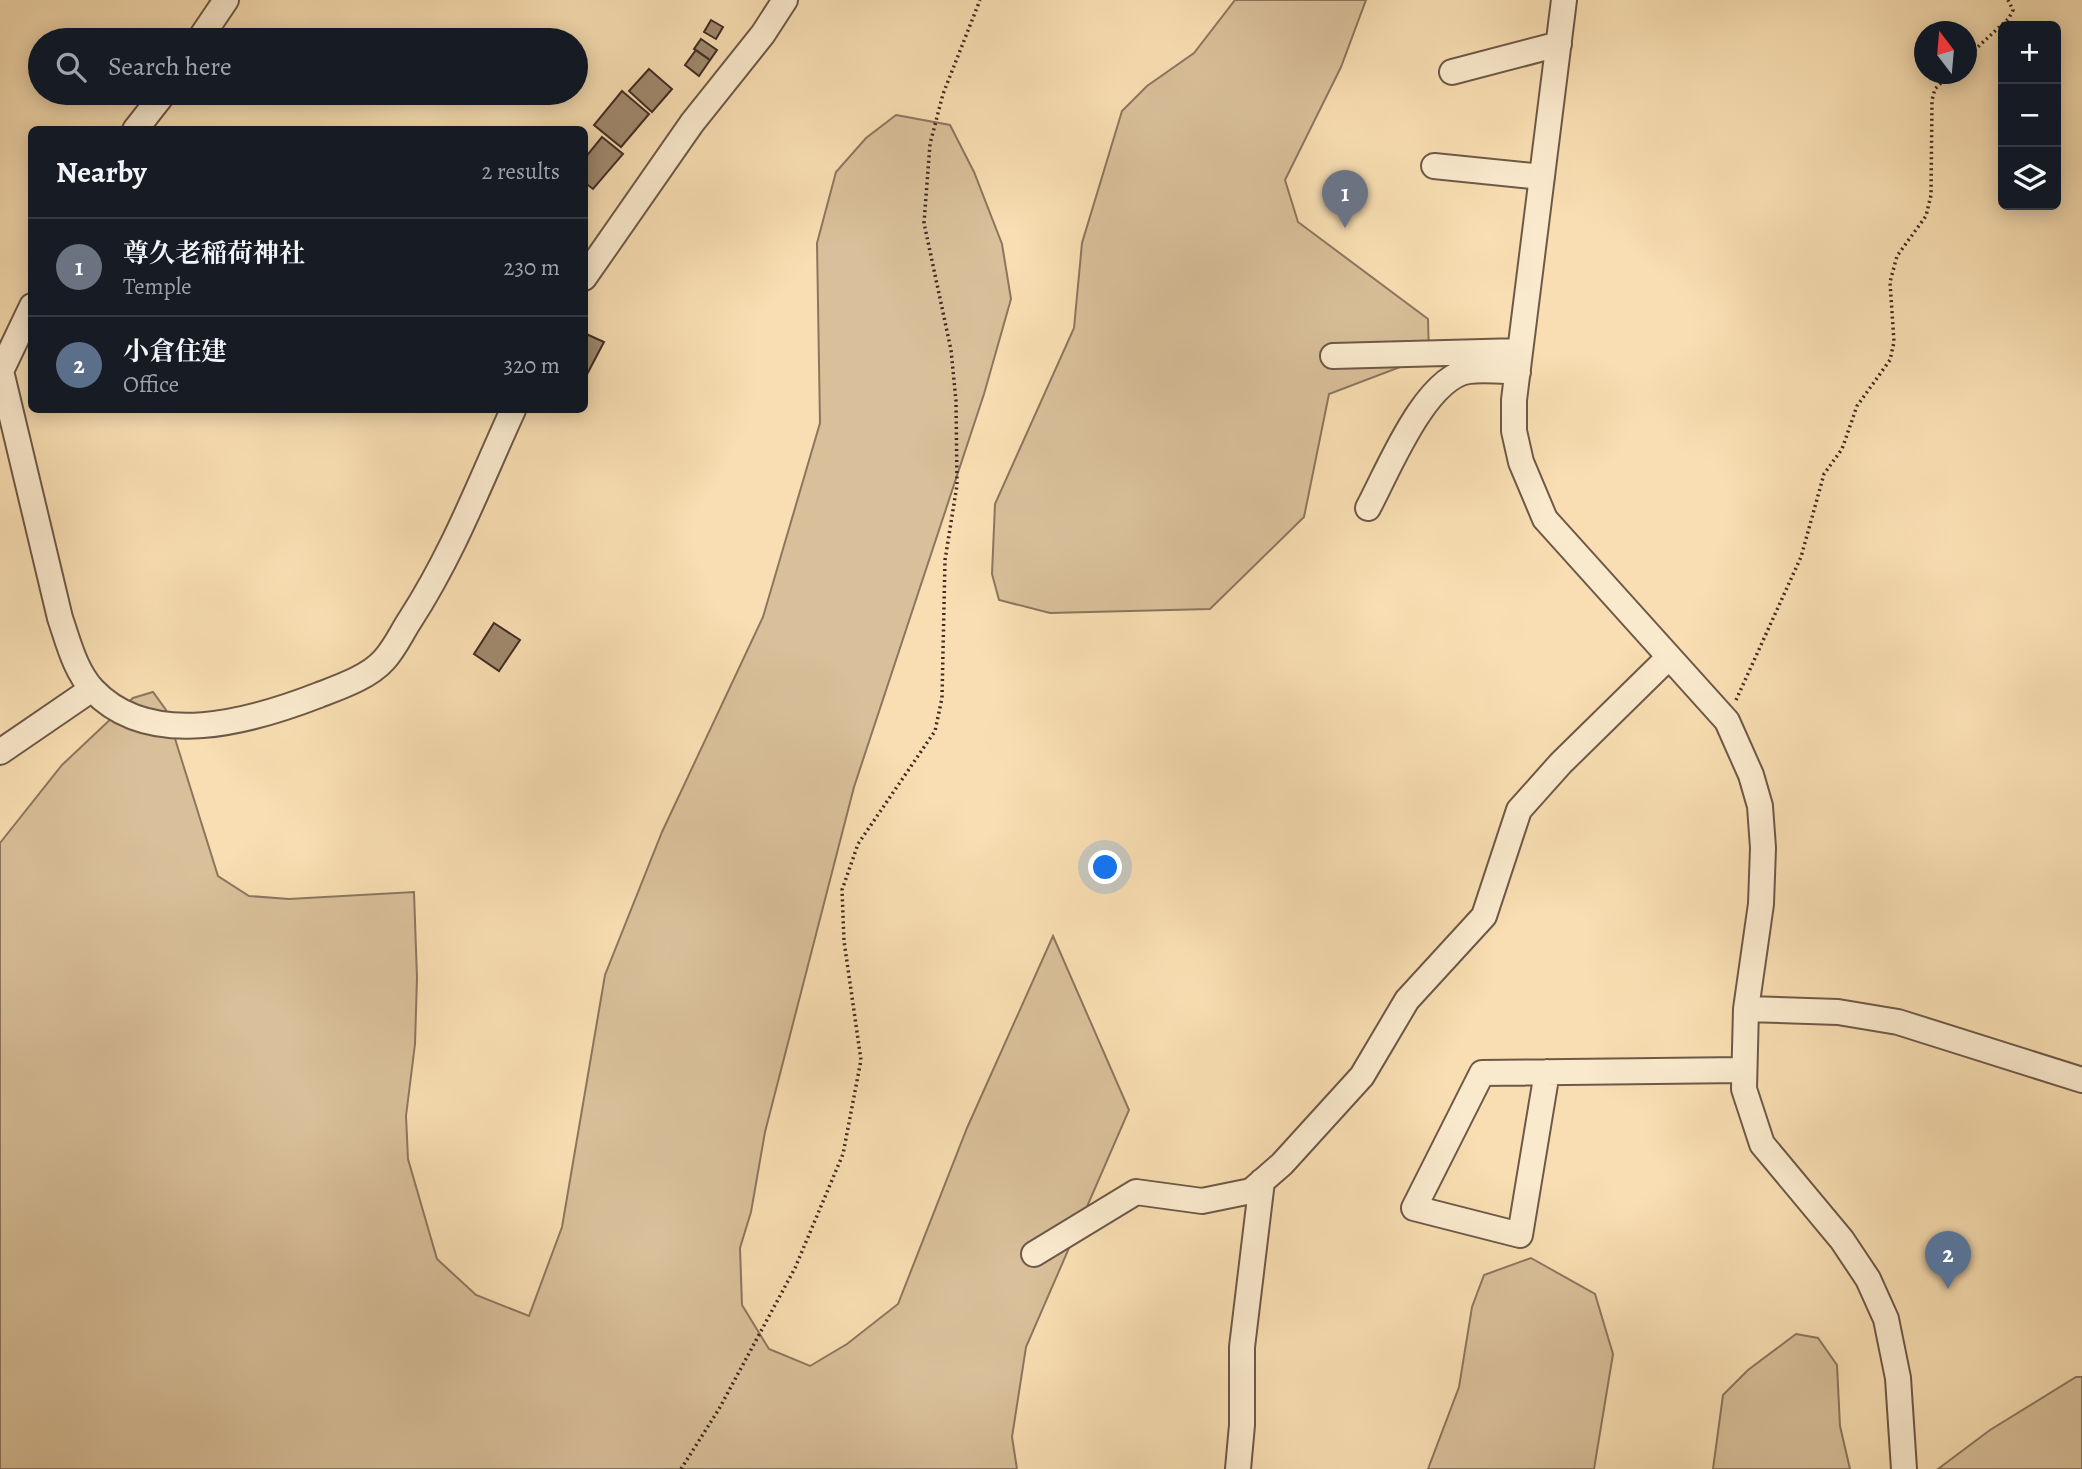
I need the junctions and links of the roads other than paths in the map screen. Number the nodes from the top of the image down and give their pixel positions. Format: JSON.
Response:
{"nodes":[{"id":1,"x":226,"y":0,"type":"edge"},
{"id":2,"x":785,"y":0,"type":"edge"},
{"id":3,"x":1564,"y":0,"type":"edge"},
{"id":4,"x":207,"y":28,"type":"edge"},
{"id":5,"x":1559,"y":44,"type":"junction"},
{"id":6,"x":1452,"y":72,"type":"dead end"},
{"id":7,"x":155,"y":105,"type":"edge"},
{"id":8,"x":138,"y":126,"type":"edge"},
{"id":9,"x":1434,"y":166,"type":"dead end"},
{"id":10,"x":1542,"y":177,"type":"junction"},
{"id":11,"x":588,"y":272,"type":"edge"},
{"id":12,"x":28,"y":314,"type":"edge"},
{"id":13,"x":1333,"y":356,"type":"dead end"},
{"id":14,"x":1519,"y":361,"type":"junction"},
{"id":15,"x":1,"y":371,"type":"edge"},
{"id":16,"x":512,"y":413,"type":"edge"},
{"id":17,"x":1368,"y":508,"type":"dead end"},
{"id":18,"x":1668,"y":658,"type":"junction"},
{"id":19,"x":92,"y":689,"type":"junction"},
{"id":20,"x":0,"y":752,"type":"edge"},
{"id":21,"x":1746,"y":1009,"type":"junction"},
{"id":22,"x":1742,"y":1070,"type":"junction"},
{"id":23,"x":1547,"y":1072,"type":"junction"},
{"id":24,"x":2082,"y":1080,"type":"edge"},
{"id":25,"x":1262,"y":1181,"type":"junction"},
{"id":26,"x":1034,"y":1254,"type":"dead end"},
{"id":27,"x":1238,"y":1469,"type":"edge"},
{"id":28,"x":1904,"y":1469,"type":"edge"}],
"edges":[{"from":1,"to":4,"type":"street"},
{"from":2,"to":11,"type":"street"},
{"from":3,"to":5,"type":"street"},
{"from":5,"to":6,"type":"street"},
{"from":5,"to":10,"type":"street"},
{"from":7,"to":8,"type":"street"},
{"from":9,"to":10,"type":"street"},
{"from":10,"to":14,"type":"street"},
{"from":12,"to":15,"type":"street"},
{"from":13,"to":14,"type":"street"},
{"from":14,"to":17,"type":"street"},
{"from":14,"to":18,"type":"street"},
{"from":15,"to":19,"type":"street"},
{"from":16,"to":19,"type":"street"},
{"from":18,"to":21,"type":"street"},
{"from":18,"to":25,"type":"street"},
{"from":19,"to":20,"type":"street"},
{"from":21,"to":22,"type":"street"},
{"from":21,"to":24,"type":"street"},
{"from":22,"to":23,"type":"street"},
{"from":22,"to":28,"type":"street"},
{"from":23,"to":23,"type":"street"},
{"from":25,"to":26,"type":"street"},
{"from":25,"to":27,"type":"street"}]}
